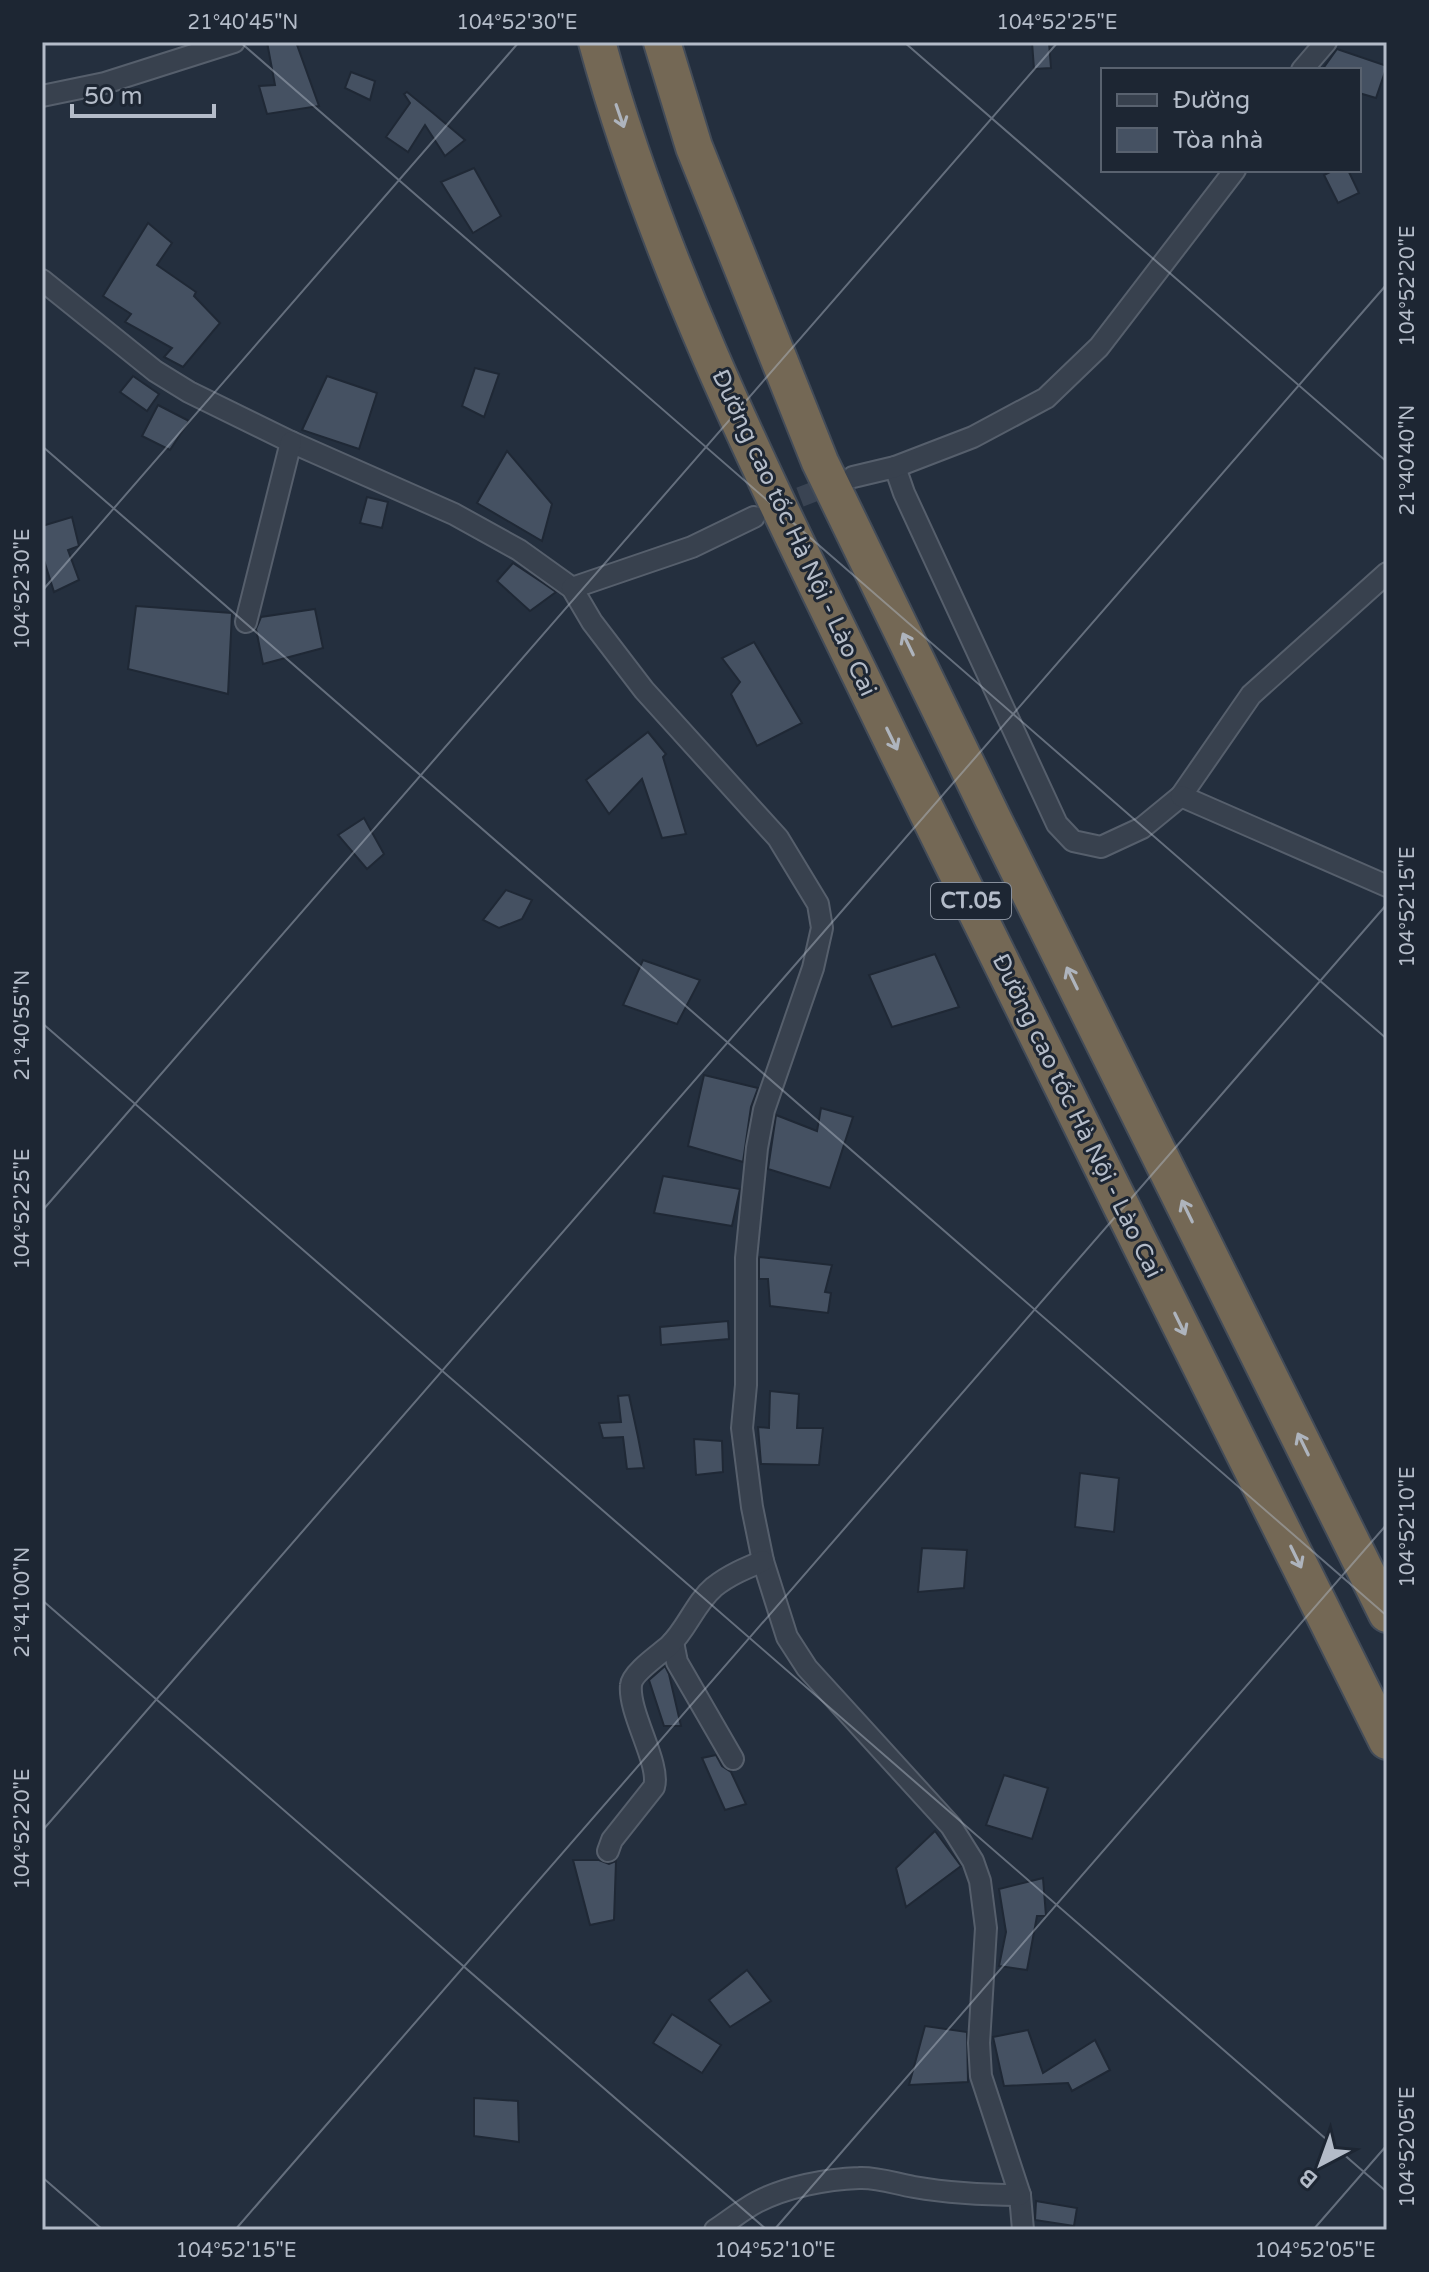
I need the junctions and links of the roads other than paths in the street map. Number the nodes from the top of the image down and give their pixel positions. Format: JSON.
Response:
{"nodes":[{"id":1,"x":234,"y":42,"type":"edge"},
{"id":2,"x":597,"y":42,"type":"edge"},
{"id":3,"x":662,"y":42,"type":"edge"},
{"id":4,"x":1326,"y":42,"type":"edge"},
{"id":5,"x":1304,"y":68,"type":"edge"},
{"id":6,"x":42,"y":96,"type":"edge"},
{"id":7,"x":1233,"y":172,"type":"edge"},
{"id":8,"x":42,"y":280,"type":"edge"},
{"id":9,"x":291,"y":442,"type":"junction"},
{"id":10,"x":895,"y":467,"type":"junction"},
{"id":11,"x":853,"y":477,"type":"tunnel mouth"},
{"id":12,"x":754,"y":517,"type":"tunnel mouth"},
{"id":13,"x":1387,"y":573,"type":"edge"},
{"id":14,"x":572,"y":588,"type":"junction"},
{"id":15,"x":246,"y":622,"type":"dead end"},
{"id":16,"x":1181,"y":796,"type":"junction"},
{"id":17,"x":1387,"y":886,"type":"edge"},
{"id":18,"x":763,"y":1561,"type":"junction"},
{"id":19,"x":1387,"y":1614,"type":"edge"},
{"id":20,"x":673,"y":1642,"type":"junction"},
{"id":21,"x":1387,"y":1741,"type":"edge"},
{"id":22,"x":733,"y":1759,"type":"dead end"},
{"id":23,"x":608,"y":1851,"type":"dead end"},
{"id":24,"x":1020,"y":2195,"type":"junction"},
{"id":25,"x":715,"y":2230,"type":"edge"},
{"id":26,"x":1023,"y":2230,"type":"edge"}],
"edges":[{"from":1,"to":6,"type":"street"},
{"from":2,"to":21,"type":"highway","name":"Đường cao tốc Hà Nội - Lào Cai","number":"CT.05","one_way":true},
{"from":19,"to":3,"type":"highway","number":"CT.05","one_way":true},
{"from":4,"to":5,"type":"street"},
{"from":7,"to":10,"type":"street"},
{"from":8,"to":9,"type":"street"},
{"from":9,"to":14,"type":"street"},
{"from":9,"to":15,"type":"street"},
{"from":10,"to":11,"type":"street"},
{"from":10,"to":16,"type":"street"},
{"from":12,"to":14,"type":"street"},
{"from":13,"to":16,"type":"street"},
{"from":14,"to":18,"type":"street"},
{"from":16,"to":17,"type":"street"},
{"from":18,"to":20,"type":"street"},
{"from":18,"to":24,"type":"street"},
{"from":20,"to":22,"type":"street"},
{"from":20,"to":23,"type":"street"},
{"from":24,"to":25,"type":"street"},
{"from":24,"to":26,"type":"street"}]}
